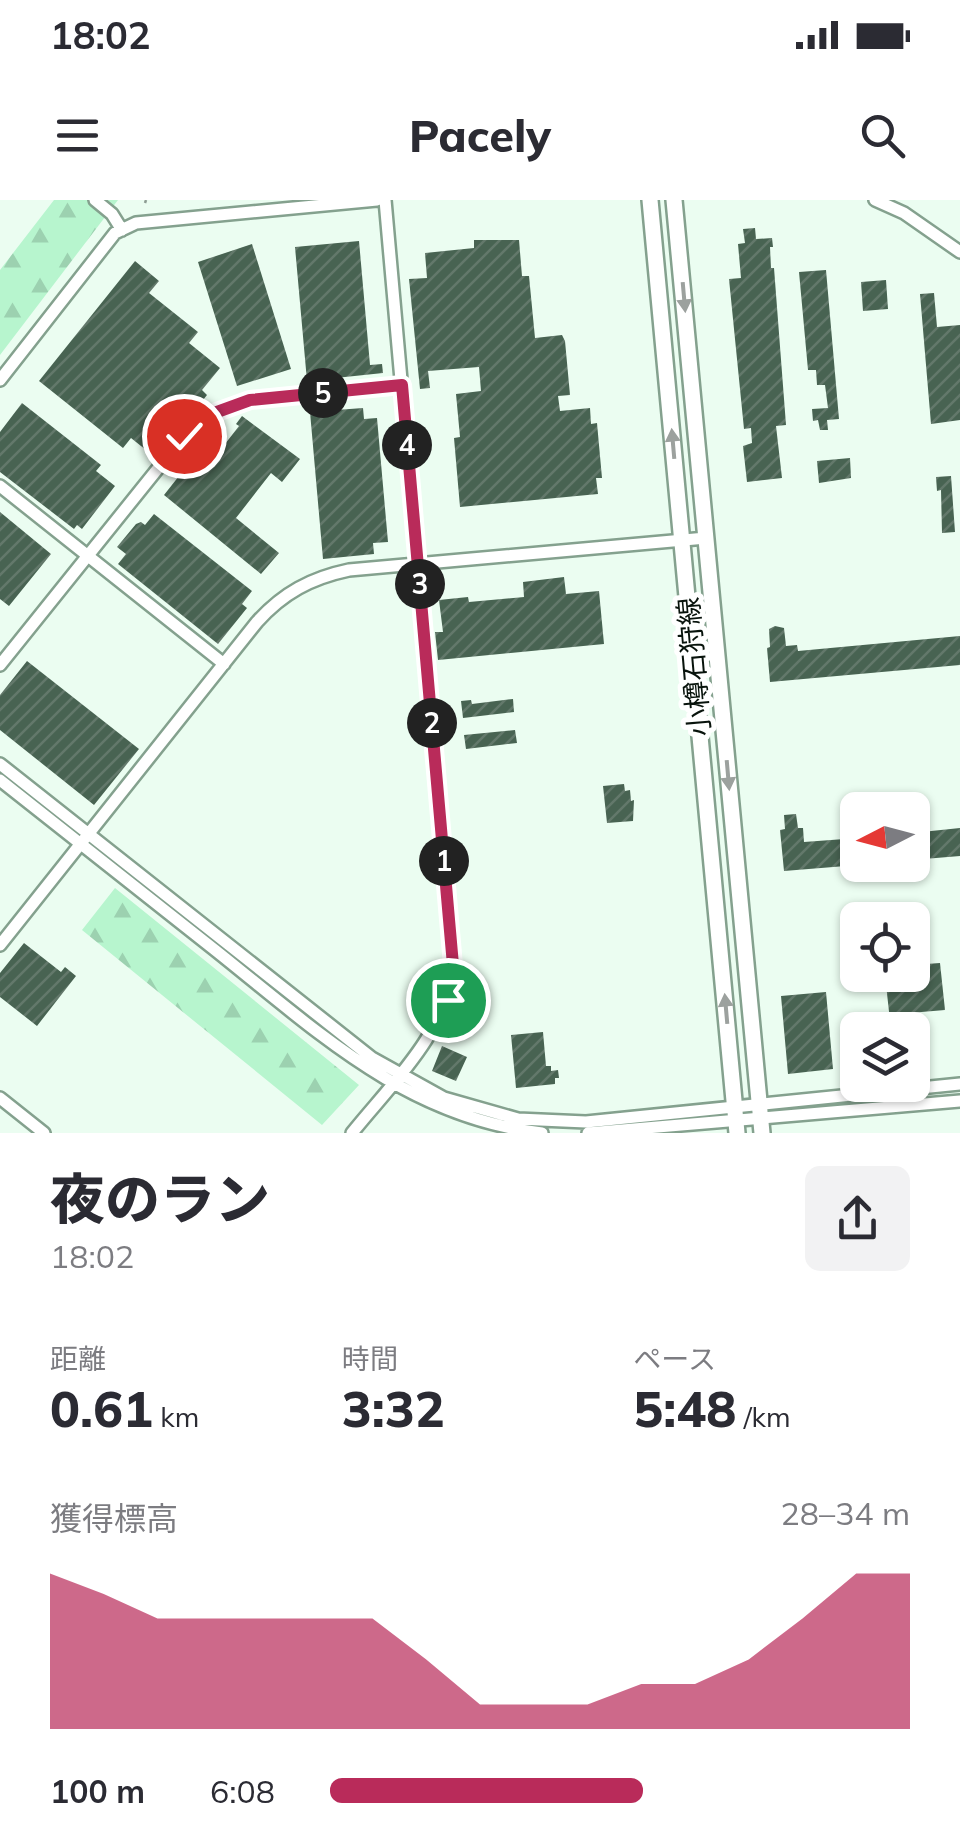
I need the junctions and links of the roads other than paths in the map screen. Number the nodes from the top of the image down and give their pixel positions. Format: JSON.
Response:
{"nodes":[{"id":1,"x":95,"y":200,"type":"edge"},
{"id":2,"x":377,"y":200,"type":"edge"},
{"id":3,"x":384,"y":200,"type":"edge"},
{"id":4,"x":650,"y":200,"type":"edge"},
{"id":5,"x":674,"y":200,"type":"edge"},
{"id":6,"x":875,"y":200,"type":"edge"},
{"id":7,"x":122,"y":230,"type":"junction"},
{"id":8,"x":960,"y":252,"type":"edge"},
{"id":9,"x":0,"y":380,"type":"edge"},
{"id":10,"x":402,"y":385,"type":"junction"},
{"id":11,"x":0,"y":486,"type":"edge"},
{"id":12,"x":706,"y":538,"type":"junction"},
{"id":13,"x":682,"y":541,"type":"junction"},
{"id":14,"x":87,"y":557,"type":"junction"},
{"id":15,"x":418,"y":565,"type":"junction"},
{"id":16,"x":224,"y":664,"type":"junction"},
{"id":17,"x":0,"y":665,"type":"edge"},
{"id":18,"x":0,"y":764,"type":"edge"},
{"id":19,"x":0,"y":780,"type":"edge"},
{"id":20,"x":84,"y":839,"type":"junction"},
{"id":21,"x":0,"y":945,"type":"edge"},
{"id":22,"x":395,"y":1078,"type":"junction"},
{"id":23,"x":960,"y":1084,"type":"edge"},
{"id":24,"x":0,"y":1098,"type":"edge"},
{"id":25,"x":960,"y":1100,"type":"edge"},
{"id":26,"x":760,"y":1118,"type":"edge"},
{"id":27,"x":736,"y":1120,"type":"edge"},
{"id":28,"x":44,"y":1133,"type":"edge"},
{"id":29,"x":352,"y":1133,"type":"edge"},
{"id":30,"x":542,"y":1133,"type":"edge"},
{"id":31,"x":588,"y":1133,"type":"edge"}],
"edges":[{"from":1,"to":7,"type":"street"},
{"from":2,"to":7,"type":"street"},
{"from":3,"to":10,"type":"street"},
{"from":13,"to":4,"type":"main road","name":"小樽石狩線","one_way":true},
{"from":5,"to":12,"type":"main road","name":"小樽石狩線","one_way":true},
{"from":6,"to":8,"type":"street"},
{"from":7,"to":9,"type":"street"},
{"from":10,"to":14,"type":"street"},
{"from":10,"to":15,"type":"street"},
{"from":11,"to":14,"type":"street"},
{"from":12,"to":13,"type":"street"},
{"from":12,"to":26,"type":"main road","name":"小樽石狩線","one_way":true},
{"from":13,"to":15,"type":"street"},
{"from":27,"to":13,"type":"main road","name":"小樽石狩線","one_way":true},
{"from":14,"to":16,"type":"street"},
{"from":14,"to":17,"type":"street"},
{"from":15,"to":16,"type":"street"},
{"from":15,"to":22,"type":"street"},
{"from":16,"to":20,"type":"street"},
{"from":18,"to":20,"type":"street"},
{"from":19,"to":20,"type":"street"},
{"from":20,"to":21,"type":"street"},
{"from":20,"to":22,"type":"street"},
{"from":22,"to":27,"type":"street"},
{"from":22,"to":29,"type":"street"},
{"from":22,"to":30,"type":"street"},
{"from":23,"to":26,"type":"street"},
{"from":24,"to":28,"type":"street"},
{"from":25,"to":26,"type":"street"},
{"from":26,"to":27,"type":"street"},
{"from":27,"to":31,"type":"street"}]}
